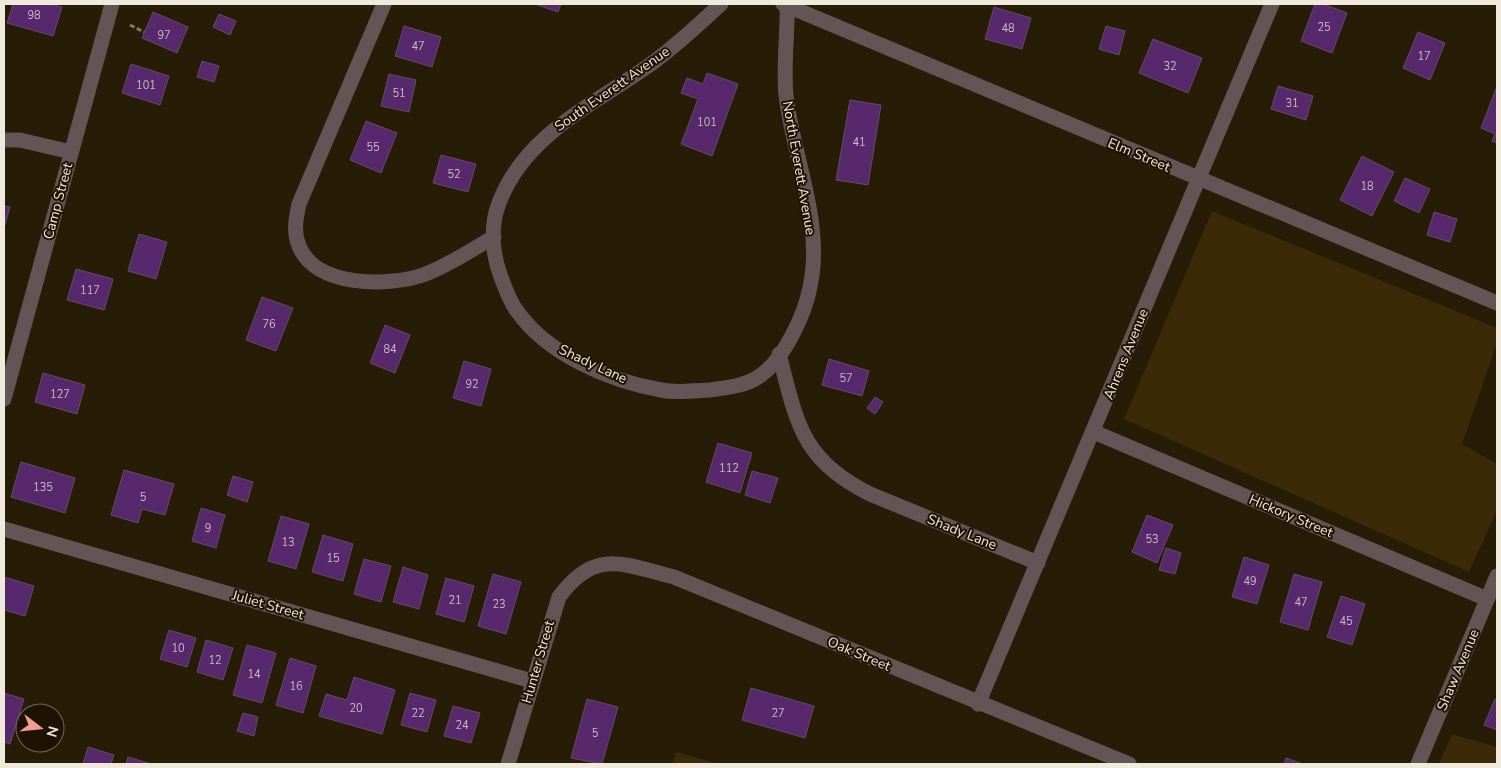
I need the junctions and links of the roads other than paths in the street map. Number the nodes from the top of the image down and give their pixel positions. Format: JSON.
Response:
{"nodes":[{"id":1,"x":112,"y":4,"type":"edge"},
{"id":2,"x":384,"y":4,"type":"edge"},
{"id":3,"x":721,"y":4,"type":"edge"},
{"id":4,"x":786,"y":4,"type":"edge"},
{"id":5,"x":1272,"y":4,"type":"edge"},
{"id":6,"x":4,"y":140,"type":"edge"},
{"id":7,"x":72,"y":152,"type":"junction"},
{"id":8,"x":1198,"y":180,"type":"junction"},
{"id":9,"x":494,"y":237,"type":"junction"},
{"id":10,"x":1497,"y":303,"type":"edge"},
{"id":11,"x":779,"y":354,"type":"junction"},
{"id":12,"x":4,"y":399,"type":"edge"},
{"id":13,"x":1094,"y":432,"type":"junction"},
{"id":14,"x":4,"y":529,"type":"edge"},
{"id":15,"x":1038,"y":563,"type":"junction"},
{"id":16,"x":585,"y":569,"type":"joint"},
{"id":17,"x":1497,"y":576,"type":"edge"},
{"id":18,"x":1488,"y":599,"type":"junction"},
{"id":19,"x":532,"y":681,"type":"junction"},
{"id":20,"x":978,"y":704,"type":"junction"},
{"id":21,"x":508,"y":764,"type":"edge"},
{"id":22,"x":1129,"y":764,"type":"edge"},
{"id":23,"x":1418,"y":764,"type":"edge"}],
"edges":[{"from":1,"to":7,"type":"street","name":"Camp Street"},
{"from":2,"to":9,"type":"street"},
{"from":3,"to":9,"type":"street","name":"South Everett Avenue"},
{"from":4,"to":8,"type":"street","name":"Elm Street"},
{"from":4,"to":11,"type":"street","name":"North Everett Avenue"},
{"from":5,"to":8,"type":"street","name":"Ahrens Avenue"},
{"from":6,"to":7,"type":"street"},
{"from":7,"to":12,"type":"street","name":"Camp Street"},
{"from":8,"to":10,"type":"street","name":"Elm Street"},
{"from":8,"to":13,"type":"street","name":"Ahrens Avenue"},
{"from":9,"to":11,"type":"street","name":"Shady Lane"},
{"from":11,"to":15,"type":"street","name":"Shady Lane"},
{"from":13,"to":15,"type":"street","name":"Ahrens Avenue"},
{"from":13,"to":18,"type":"street","name":"Hickory Street"},
{"from":14,"to":19,"type":"street","name":"Juliet Street"},
{"from":15,"to":20,"type":"street","name":"Ahrens Avenue"},
{"from":16,"to":19,"type":"street","name":"Hunter Street"},
{"from":16,"to":20,"type":"street","name":"Oak Street"},
{"from":17,"to":18,"type":"street","name":"Shaw Avenue"},
{"from":18,"to":23,"type":"street","name":"Shaw Avenue"},
{"from":19,"to":21,"type":"street","name":"Hunter Street"},
{"from":20,"to":22,"type":"street","name":"Oak Street"}]}
